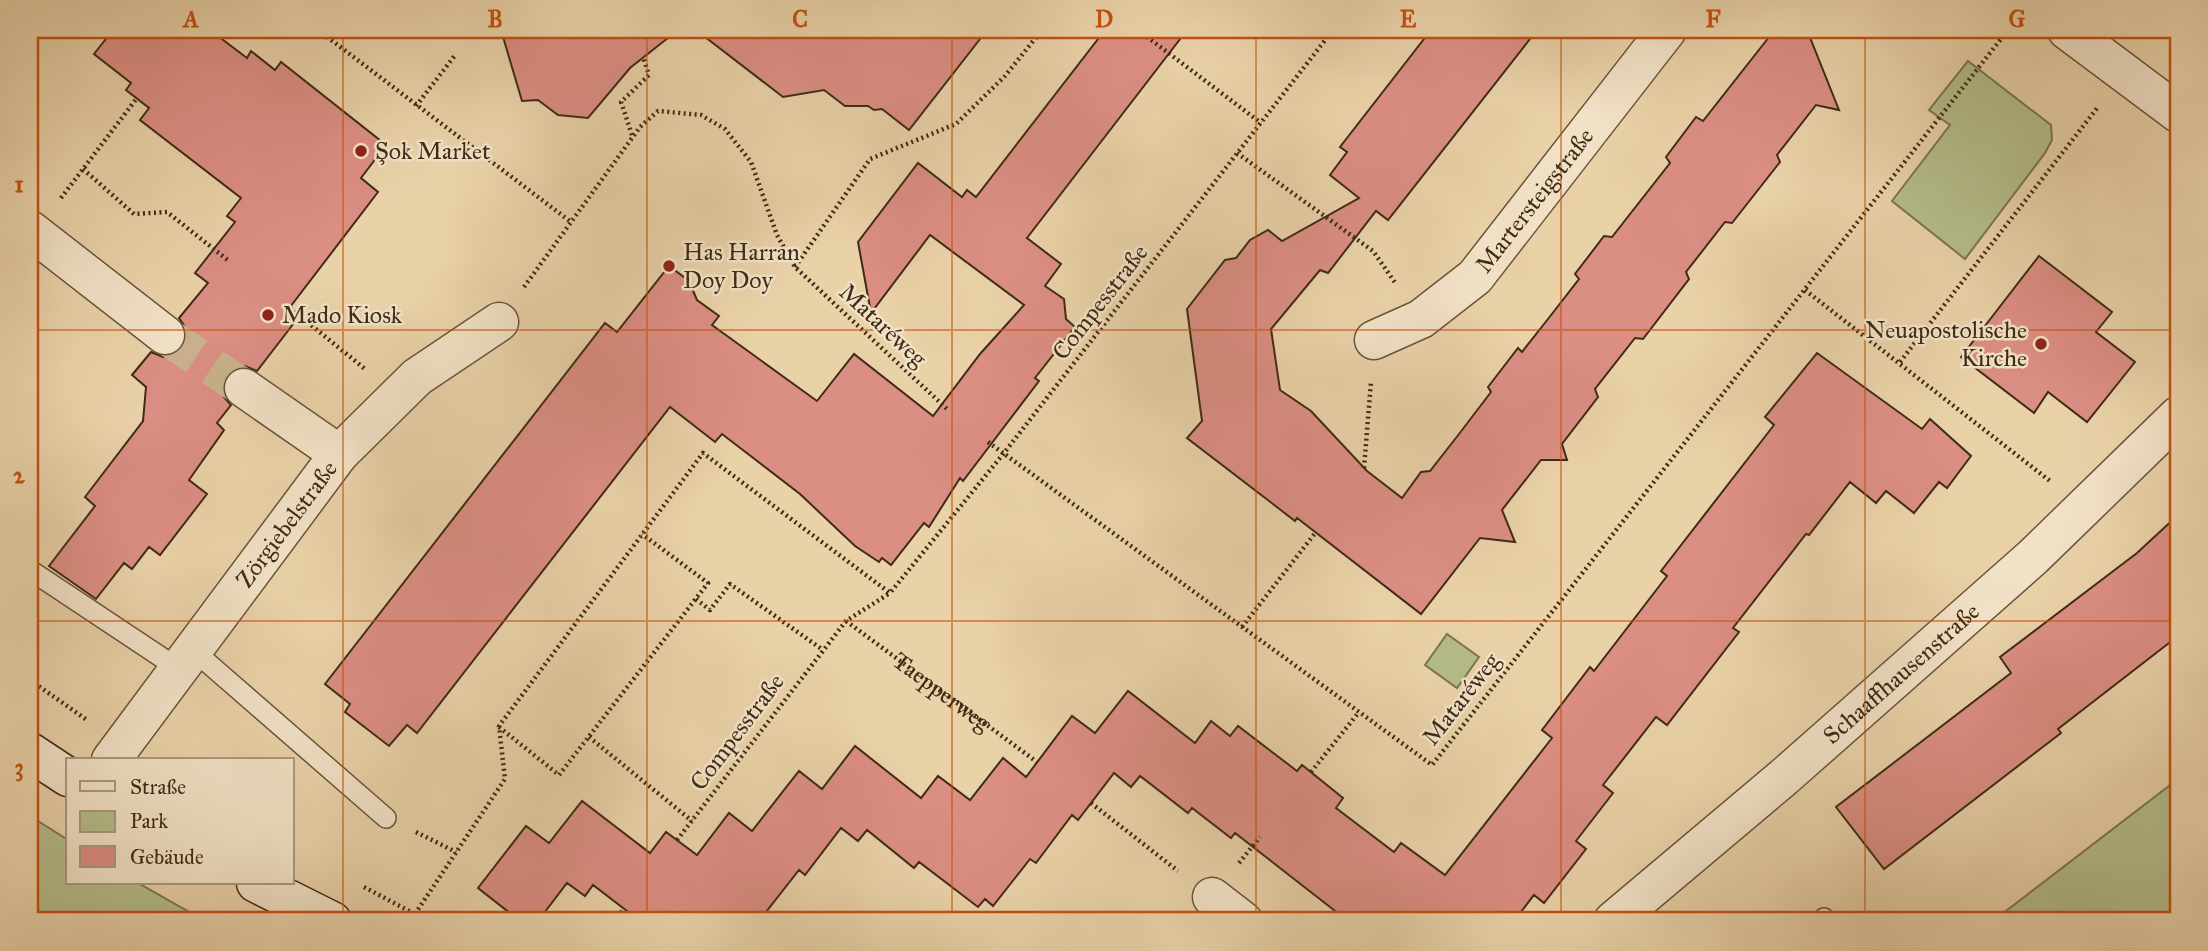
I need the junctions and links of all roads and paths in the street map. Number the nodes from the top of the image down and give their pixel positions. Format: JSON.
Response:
{"nodes":[{"id":1,"x":318,"y":30,"type":"edge"},
{"id":2,"x":1042,"y":30,"type":"edge"},
{"id":3,"x":1138,"y":30,"type":"edge"},
{"id":4,"x":1333,"y":30,"type":"edge"},
{"id":5,"x":1667,"y":30,"type":"edge"},
{"id":6,"x":2008,"y":30,"type":"edge"},
{"id":7,"x":2067,"y":30,"type":"edge"},
{"id":8,"x":456,"y":54,"type":"dead end"},
{"id":9,"x":643,"y":57,"type":"dead end"},
{"id":10,"x":2124,"y":72,"type":"junction"},
{"id":11,"x":137,"y":98,"type":"dead end"},
{"id":12,"x":416,"y":106,"type":"junction"},
{"id":13,"x":2178,"y":113,"type":"edge"},
{"id":14,"x":1261,"y":122,"type":"junction"},
{"id":15,"x":633,"y":136,"type":"junction"},
{"id":16,"x":1237,"y":153,"type":"junction"},
{"id":17,"x":89,"y":161,"type":"dead end"},
{"id":18,"x":83,"y":169,"type":"dead end"},
{"id":19,"x":571,"y":222,"type":"junction"},
{"id":20,"x":30,"y":230,"type":"edge"},
{"id":21,"x":229,"y":261,"type":"dead end"},
{"id":22,"x":795,"y":267,"type":"junction"},
{"id":23,"x":1805,"y":290,"type":"junction"},
{"id":24,"x":290,"y":308,"type":"dead end"},
{"id":25,"x":1420,"y":319,"type":"junction"},
{"id":26,"x":499,"y":322,"type":"joint"},
{"id":27,"x":165,"y":335,"type":"tunnel mouth"},
{"id":28,"x":1374,"y":340,"type":"joint"},
{"id":29,"x":1900,"y":362,"type":"junction"},
{"id":30,"x":244,"y":388,"type":"tunnel mouth"},
{"id":31,"x":399,"y":396,"type":"junction"},
{"id":32,"x":947,"y":409,"type":"dead end"},
{"id":33,"x":2178,"y":416,"type":"edge"},
{"id":34,"x":988,"y":442,"type":"dead end"},
{"id":35,"x":1004,"y":453,"type":"junction"},
{"id":36,"x":339,"y":454,"type":"junction"},
{"id":37,"x":1364,"y":468,"type":"dead end"},
{"id":38,"x":2084,"y":508,"type":"junction"},
{"id":39,"x":1315,"y":532,"type":"dead end"},
{"id":40,"x":642,"y":534,"type":"junction"},
{"id":41,"x":30,"y":570,"type":"edge"},
{"id":42,"x":890,"y":593,"type":"junction"},
{"id":43,"x":696,"y":599,"type":"junction"},
{"id":44,"x":846,"y":621,"type":"junction"},
{"id":45,"x":1242,"y":627,"type":"junction"},
{"id":46,"x":823,"y":650,"type":"junction"},
{"id":47,"x":186,"y":659,"type":"junction"},
{"id":48,"x":1359,"y":712,"type":"junction"},
{"id":49,"x":499,"y":726,"type":"junction"},
{"id":50,"x":589,"y":737,"type":"junction"},
{"id":51,"x":30,"y":752,"type":"edge"},
{"id":52,"x":112,"y":758,"type":"edge"},
{"id":53,"x":1037,"y":762,"type":"dead end"},
{"id":54,"x":1311,"y":772,"type":"dead end"},
{"id":55,"x":66,"y":776,"type":"edge"},
{"id":56,"x":1091,"y":803,"type":"dead end"},
{"id":57,"x":386,"y":818,"type":"joint"},
{"id":58,"x":692,"y":821,"type":"junction"},
{"id":59,"x":677,"y":840,"type":"dead end"},
{"id":60,"x":456,"y":852,"type":"junction"},
{"id":61,"x":258,"y":884,"type":"edge"},
{"id":62,"x":1212,"y":897,"type":"joint"},
{"id":63,"x":624,"y":909,"type":"dead end"},
{"id":64,"x":415,"y":914,"type":"dead end"},
{"id":65,"x":332,"y":921,"type":"edge"},
{"id":66,"x":614,"y":921,"type":"edge"},
{"id":67,"x":1243,"y":921,"type":"edge"},
{"id":68,"x":1613,"y":921,"type":"edge"}],
"edges":[{"from":1,"to":12,"type":"path"},
{"from":2,"to":22,"type":"path"},
{"from":3,"to":14,"type":"path"},
{"from":4,"to":14,"type":"path","name":"Compesstraße"},
{"from":5,"to":25,"type":"street","name":"Martersteigstraße"},
{"from":6,"to":23,"type":"path"},
{"from":7,"to":10,"type":"street"},
{"from":8,"to":12,"type":"path"},
{"from":9,"to":15,"type":"path"},
{"from":10,"to":13,"type":"street"},
{"from":10,"to":29,"type":"path"},
{"from":11,"to":17,"type":"path"},
{"from":12,"to":19,"type":"path"},
{"from":14,"to":16,"type":"path","name":"Compesstraße"},
{"from":15,"to":19,"type":"path"},
{"from":15,"to":22,"type":"path","name":"Mataréweg"},
{"from":16,"to":25,"type":"path"},
{"from":16,"to":35,"type":"path","name":"Compesstraße"},
{"from":18,"to":21,"type":"path"},
{"from":19,"to":26,"type":"path"},
{"from":20,"to":27,"type":"street"},
{"from":22,"to":32,"type":"path","name":"Mataréweg"},
{"from":23,"to":29,"type":"path"},
{"from":23,"to":48,"type":"path","name":"Mataréweg"},
{"from":24,"to":31,"type":"path"},
{"from":25,"to":28,"type":"street","name":"Martersteigstraße"},
{"from":26,"to":31,"type":"street","name":"Zörgiebelstraße"},
{"from":28,"to":37,"type":"path"},
{"from":29,"to":38,"type":"path"},
{"from":30,"to":36,"type":"street"},
{"from":31,"to":36,"type":"street","name":"Zörgiebelstraße"},
{"from":33,"to":38,"type":"street","name":"Schaaffhausenstraße"},
{"from":34,"to":35,"type":"path","name":"Mataréweg"},
{"from":35,"to":42,"type":"path","name":"Compesstraße"},
{"from":35,"to":45,"type":"path","name":"Mataréweg"},
{"from":36,"to":47,"type":"street","name":"Zörgiebelstraße"},
{"from":38,"to":68,"type":"street","name":"Schaaffhausenstraße"},
{"from":39,"to":45,"type":"path"},
{"from":40,"to":42,"type":"path"},
{"from":40,"to":43,"type":"path"},
{"from":40,"to":49,"type":"path"},
{"from":41,"to":47,"type":"lane"},
{"from":42,"to":44,"type":"path","name":"Compesstraße"},
{"from":43,"to":46,"type":"path"},
{"from":43,"to":50,"type":"path"},
{"from":44,"to":46,"type":"path","name":"Compesstraße"},
{"from":44,"to":53,"type":"path","name":"Taepperweg"},
{"from":45,"to":48,"type":"path","name":"Mataréweg"},
{"from":46,"to":58,"type":"path","name":"Compesstraße"},
{"from":47,"to":52,"type":"street","name":"Zörgiebelstraße"},
{"from":47,"to":57,"type":"lane"},
{"from":48,"to":54,"type":"path"},
{"from":49,"to":50,"type":"path"},
{"from":49,"to":60,"type":"path"},
{"from":50,"to":58,"type":"path"},
{"from":51,"to":55,"type":"street"},
{"from":56,"to":62,"type":"path"},
{"from":57,"to":60,"type":"path"},
{"from":58,"to":59,"type":"path","name":"Compesstraße"},
{"from":60,"to":64,"type":"path"},
{"from":61,"to":65,"type":"street"},
{"from":62,"to":67,"type":"street"},
{"from":63,"to":66,"type":"path"}]}
